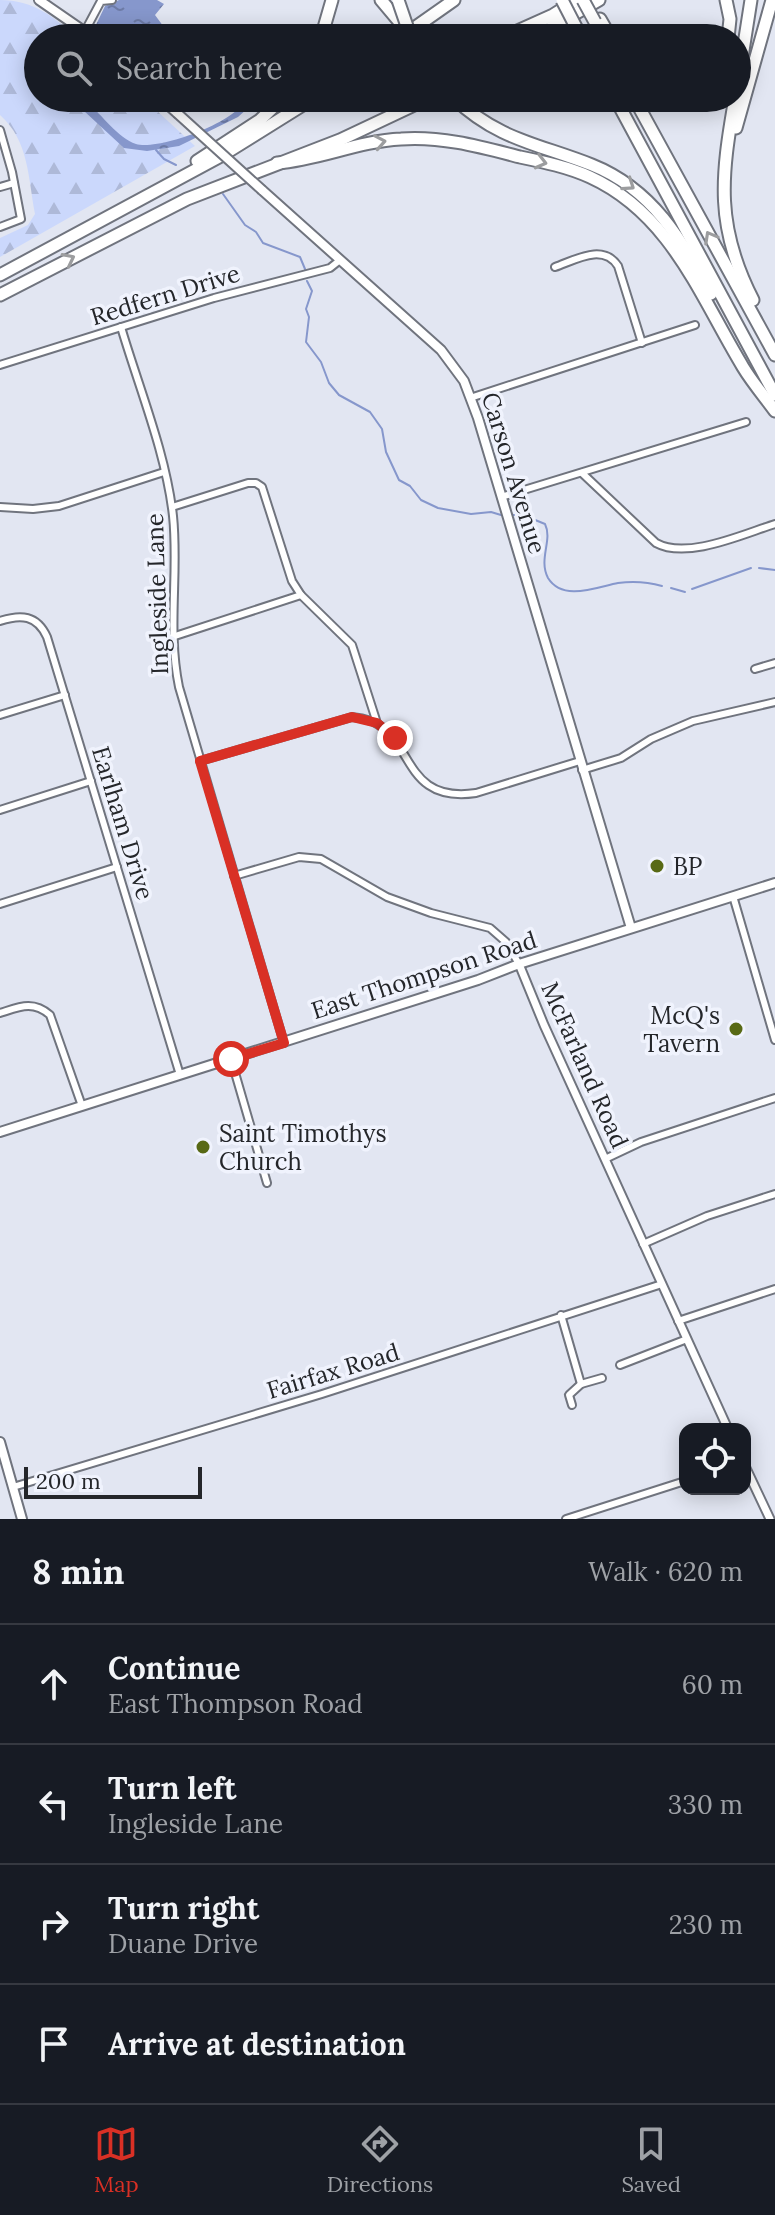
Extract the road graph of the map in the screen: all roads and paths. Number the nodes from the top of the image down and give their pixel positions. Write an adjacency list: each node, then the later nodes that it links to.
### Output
1 (39, 0): 15 (main road)
2 (112, 0): 12 (street)
3 (332, 0): 17 (highway)
4 (381, 0): 18 (highway, bridge)
5 (398, 0): 19 (highway, bridge)
6 (455, 0): 20 (highway)
7 (562, 0): 24 (highway, bridge)
8 (599, 0): 23 (highway)
9 (726, 0): 27 (highway)
10 (751, 0): 28 (highway)
11 (772, 0): 29 (highway)
12 (100, 1): 16 (street)
13 (584, 2): 14 (highway, bridge); 21 (highway); 22 (highway)
14 (597, 20): 25 (highway); 26 (highway)
15 (75, 24)
16 (88, 24)
17 (325, 24)
18 (401, 24)
19 (411, 24)
20 (420, 24)
21 (533, 24)
22 (553, 24)
23 (557, 24)
24 (575, 24)
25 (598, 24)
26 (600, 24)
27 (729, 24)
28 (747, 24)
29 (751, 77)
30 (176, 112): 46 (main road, Carson Avenue, bridge)
31 (267, 112): 44 (highway)
32 (292, 112): 44 (highway)
33 (399, 112): 40 (highway)
34 (473, 112): 56 (highway, one-way to 56)
35 (622, 112): 56 (highway)
36 (642, 112): 54 (highway, one-way to 36)
37 (733, 112): 41 (highway)
38 (741, 112): 41 (highway)
39 (0, 130): 42 (street)
40 (277, 163): 49 (highway, one-way to 40); 56 (highway, one-way to 56)
41 (724, 175): 53 (highway)
42 (14, 183): 43 (street); 45 (street)
43 (0, 187)
44 (141, 197): 48 (highway)
45 (0, 227)
46 (340, 260): 51 (street, Redfern Drive); 57 (main road, Carson Avenue)
47 (555, 267): 52 (street)
48 (0, 275)
49 (0, 295)
50 (695, 325): 52 (street)
51 (121, 327): 55 (street, Redfern Drive); 60 (street, Ingleside Lane)
52 (642, 343): 57 (street)
53 (775, 343)
54 (775, 355)
55 (0, 365)
56 (770, 396): 58 (highway)
57 (470, 398): 62 (main road, Carson Avenue)
58 (775, 411)
59 (746, 422): 61 (street)
60 (164, 472): 63 (street); 64 (street, Ingleside Lane)
61 (582, 473): 62 (street); 65 (street)
62 (501, 497): 76 (main road, Carson Avenue)
63 (0, 507)
64 (172, 507): 66 (street); 68 (street, Ingleside Lane)
65 (775, 524)
66 (301, 595): 68 (street); 74 (street)
67 (0, 621): 71 (street, Earlham Drive)
68 (172, 637): 75 (street, Ingleside Lane)
69 (775, 663): 70 (street)
70 (755, 669)
71 (65, 695): 73 (street); 77 (street, Earlham Drive)
72 (775, 702): 76 (street)
73 (0, 715)
74 (377, 723): 75 (street); 76 (street)
75 (200, 761): 80 (street, Ingleside Lane)
76 (581, 766): 84 (main road, Carson Avenue)
77 (91, 781): 78 (street); 79 (street, Earlham Drive)
78 (0, 810)
79 (117, 867): 83 (street); 90 (street, Earlham Drive)
80 (234, 876): 85 (street, McFarland Road); 88 (street, Ingleside Lane)
81 (775, 883): 82 (main road)
82 (733, 896): 84 (main road, East Thompson Road); 87 (street)
83 (0, 904)
84 (631, 928): 85 (main road, East Thompson Road)
85 (519, 964): 88 (main road, East Thompson Road); 94 (street, McFarland Road)
86 (0, 1013): 92 (street)
87 (775, 1040)
88 (284, 1043): 89 (main road, East Thompson Road)
89 (231, 1059): 90 (main road, East Thompson Road); 95 (street)
90 (180, 1075): 92 (main road, East Thompson Road)
91 (775, 1098): 94 (street)
92 (82, 1106): 93 (main road, East Thompson Road)
93 (0, 1132)
94 (605, 1159): 97 (street, McFarland Road)
95 (267, 1183)
96 (775, 1194): 97 (street)
97 (643, 1244): 98 (street, McFarland Road)
98 (662, 1284): 100 (street, Fairfax Road); 101 (street, McFarland Road)
99 (775, 1289): 101 (street)
100 (561, 1315): 105 (street); 111 (street, Fairfax Road)
101 (678, 1321): 102 (street, McFarland Road)
102 (687, 1339): 103 (street); 107 (street, McFarland Road)
103 (620, 1365)
104 (602, 1378): 105 (street)
105 (581, 1384): 106 (street)
106 (572, 1405)
107 (725, 1423)
108 (1, 1448): 111 (main road)
109 (751, 1479): 114 (street)
110 (679, 1483): 113 (street)
111 (13, 1487): 112 (main road)
112 (22, 1519)
113 (566, 1519)
114 (770, 1519)

